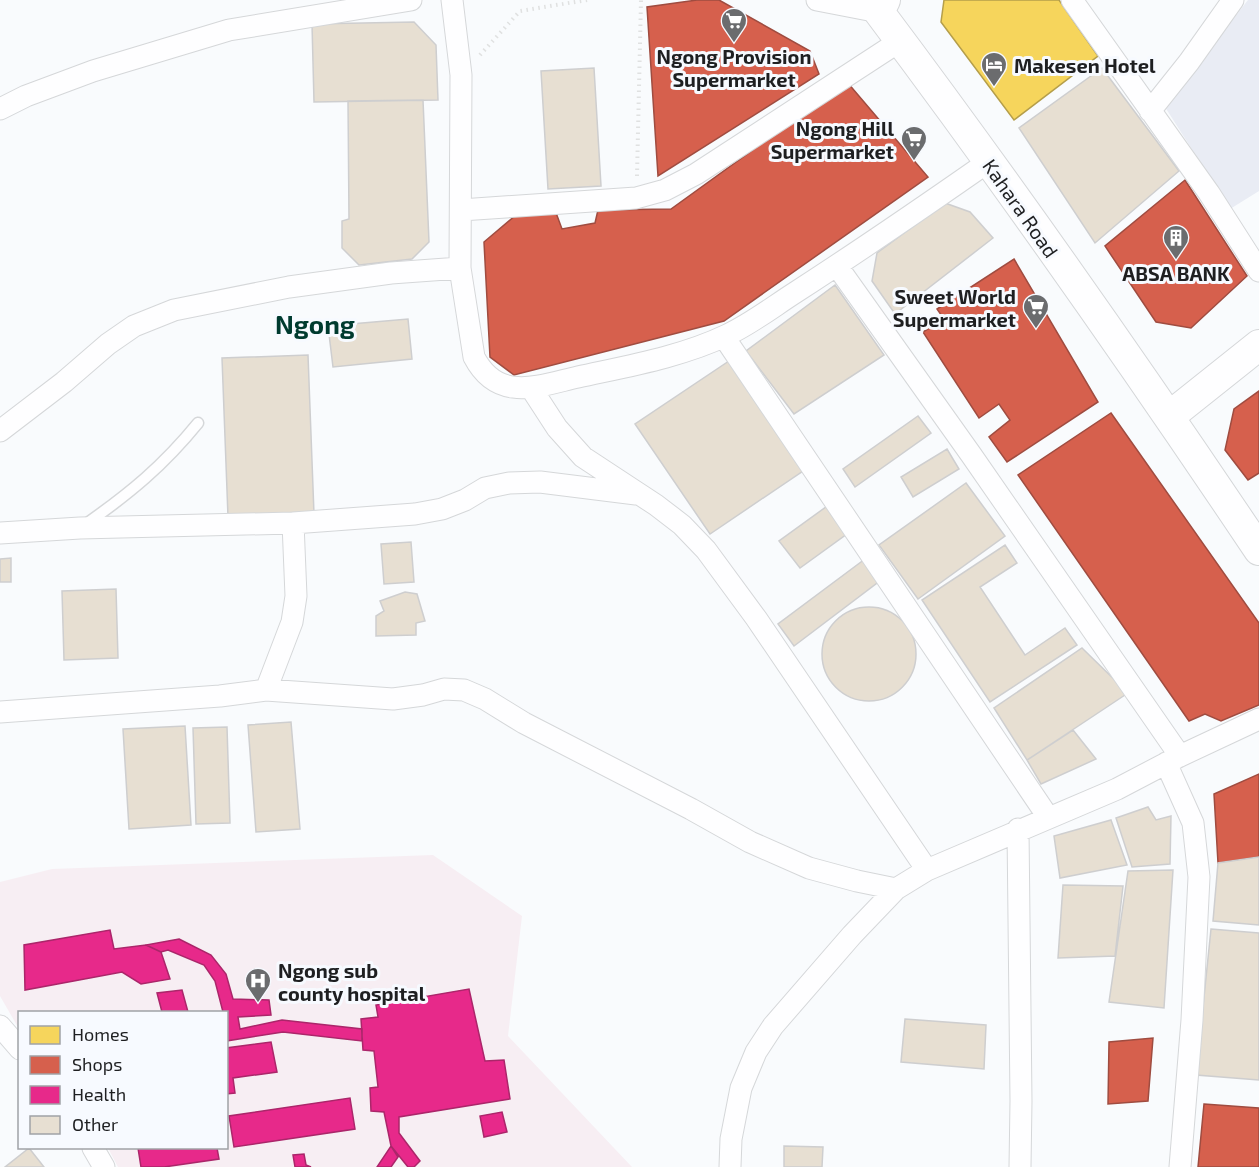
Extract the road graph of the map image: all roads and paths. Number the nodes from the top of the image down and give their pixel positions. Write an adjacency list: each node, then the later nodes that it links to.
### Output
1 (452, 0): 11 (street)
2 (587, 0): 11 (path)
3 (641, 0): 15 (path)
4 (817, 0): 8 (street)
5 (1072, 0): 13 (street)
6 (1233, 0): 13 (street)
7 (401, 1): 12 (street)
8 (838, 2): 9 (street)
9 (882, 6): 10 (street, Kahara Road)
10 (900, 41): 14 (street, Kahara Road); 15 (street)
11 (461, 75): 16 (street)
12 (0, 109)
13 (1150, 111): 19 (street)
14 (988, 162): 17 (street); 23 (street, Kahara Road)
15 (636, 198): 16 (street)
16 (461, 210): 18 (street)
17 (837, 266): 20 (street); 34 (street)
18 (460, 268): 22 (street); 25 (street)
19 (1259, 271)
20 (724, 337): 22 (street); 35 (street)
21 (1259, 345): 23 (street)
22 (531, 388): 26 (street)
23 (1170, 416): 30 (street, Kahara Road)
24 (198, 423): 28 (lane)
25 (0, 431)
26 (639, 494): 27 (street); 37 (street)
27 (293, 523): 28 (street); 31 (street)
28 (80, 528): 29 (street)
29 (0, 533)
30 (1259, 550)
31 (266, 690): 32 (street); 38 (street)
32 (0, 712)
33 (1259, 719): 34 (street)
34 (1173, 759): 35 (street); 45 (street)
35 (1048, 817): 36 (street)
36 (1018, 829): 37 (street); 44 (street)
37 (927, 870): 38 (street)
38 (896, 889): 43 (street)
39 (1, 1028): 40 (street)
40 (18, 1047)
41 (94, 1149): 42 (street)
42 (104, 1167)
43 (730, 1167)
44 (1020, 1167)
45 (1180, 1167)

